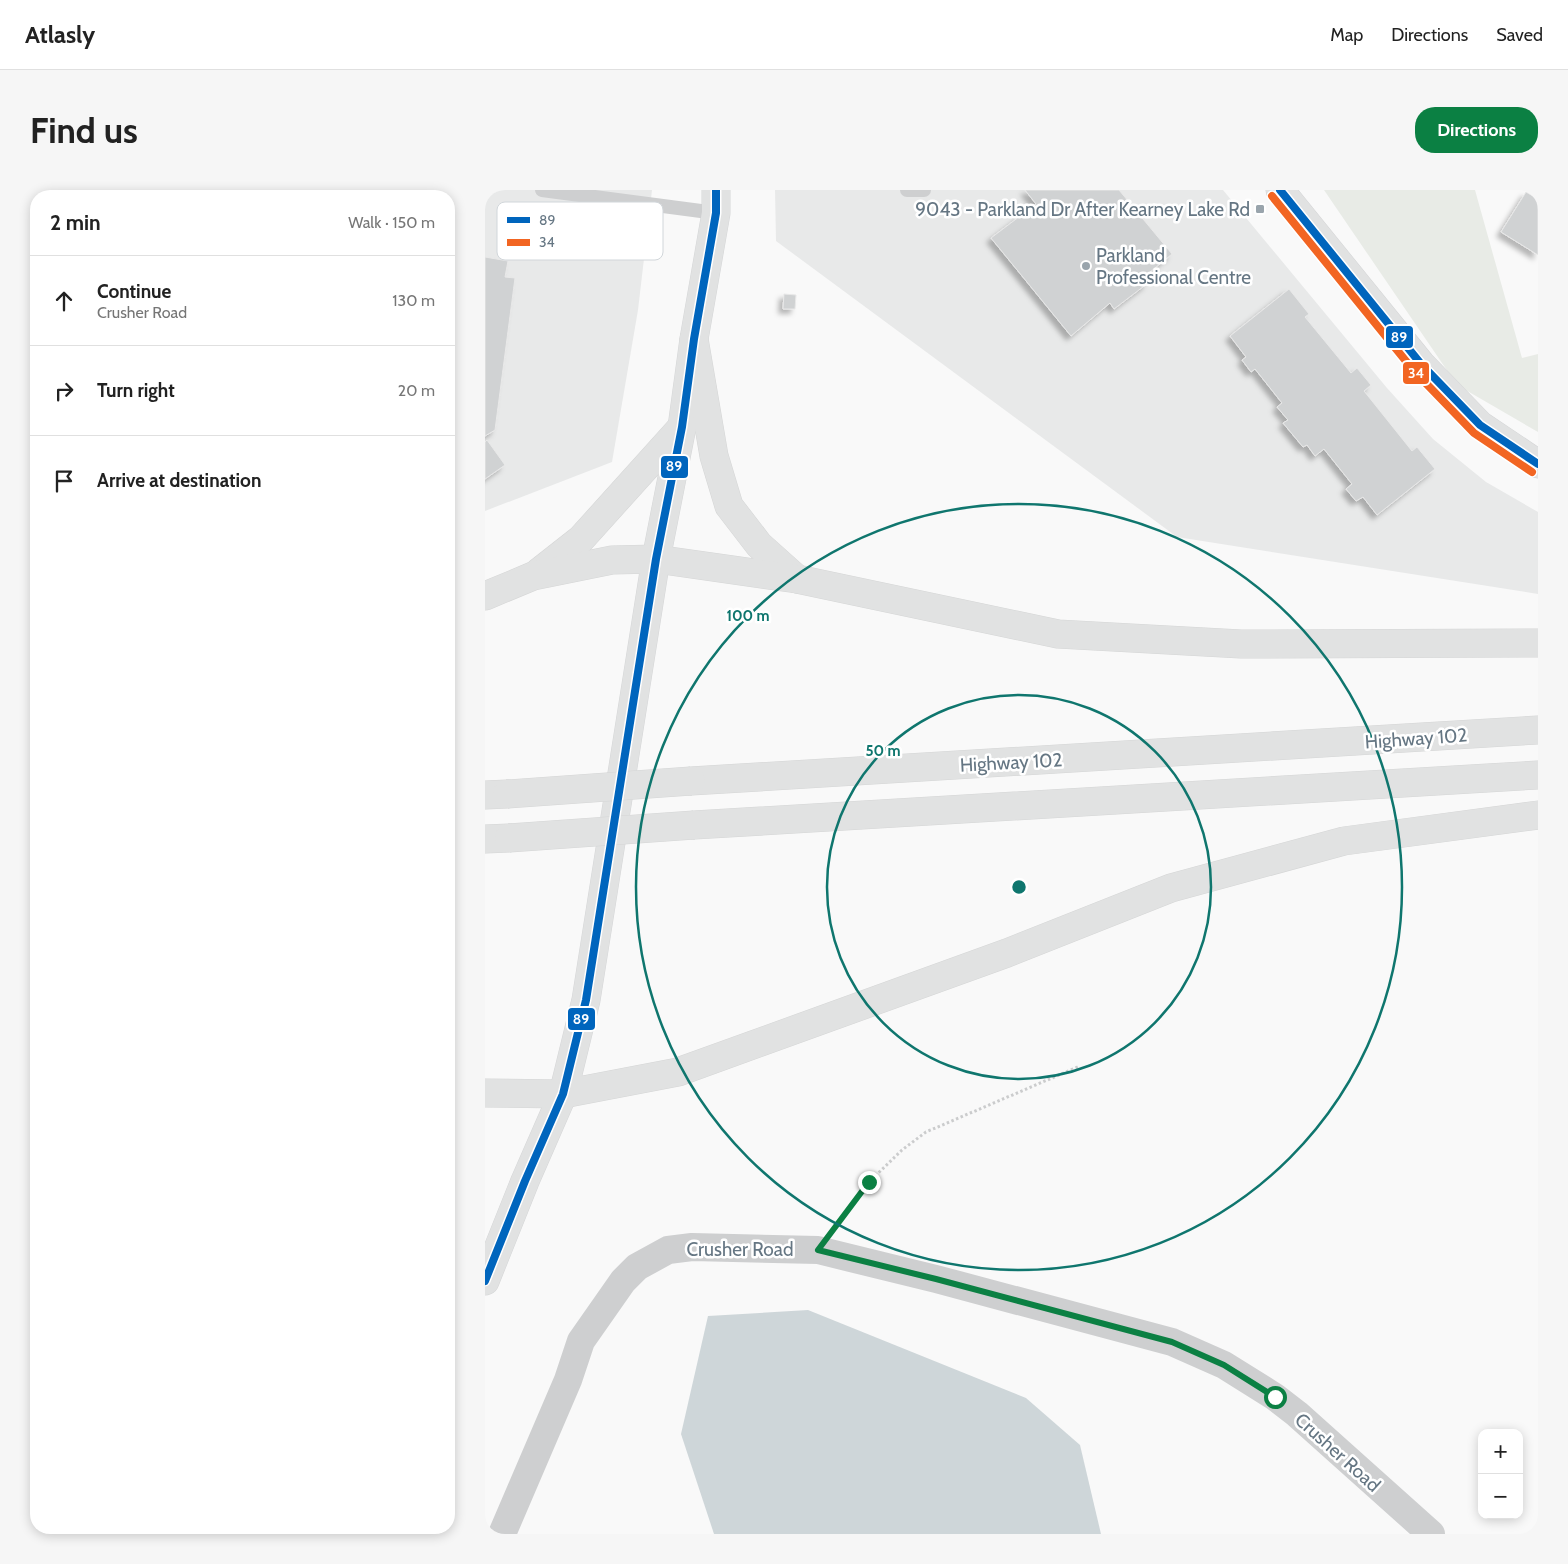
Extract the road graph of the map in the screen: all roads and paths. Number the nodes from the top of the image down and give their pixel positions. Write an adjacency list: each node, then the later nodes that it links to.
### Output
1 (542, 190): 5 (lane)
2 (907, 190): 3 (lane)
3 (924, 190)
4 (1280, 190): 8 (main road)
5 (716, 202): 6 (main road)
6 (694, 339): 7 (main road); 11 (main road)
7 (682, 427): 9 (main road); 10 (main road)
8 (1538, 464)
9 (656, 559): 10 (main road); 11 (main road); 21 (main road)
10 (533, 576): 12 (main road)
11 (797, 579): 13 (main road)
12 (485, 596)
13 (1538, 643)
14 (1538, 730): 16 (main road, Highway 102, bridge)
15 (1538, 775): 18 (main road, bridge)
16 (496, 794)
17 (1538, 815): 21 (main road)
18 (497, 838)
19 (1079, 1066): 22 (path)
20 (485, 1093): 21 (main road)
21 (563, 1094): 23 (main road)
22 (818, 1250): 24 (street, Crusher Road); 25 (street, Crusher Road)
23 (485, 1281)
24 (502, 1534)
25 (1431, 1534)

